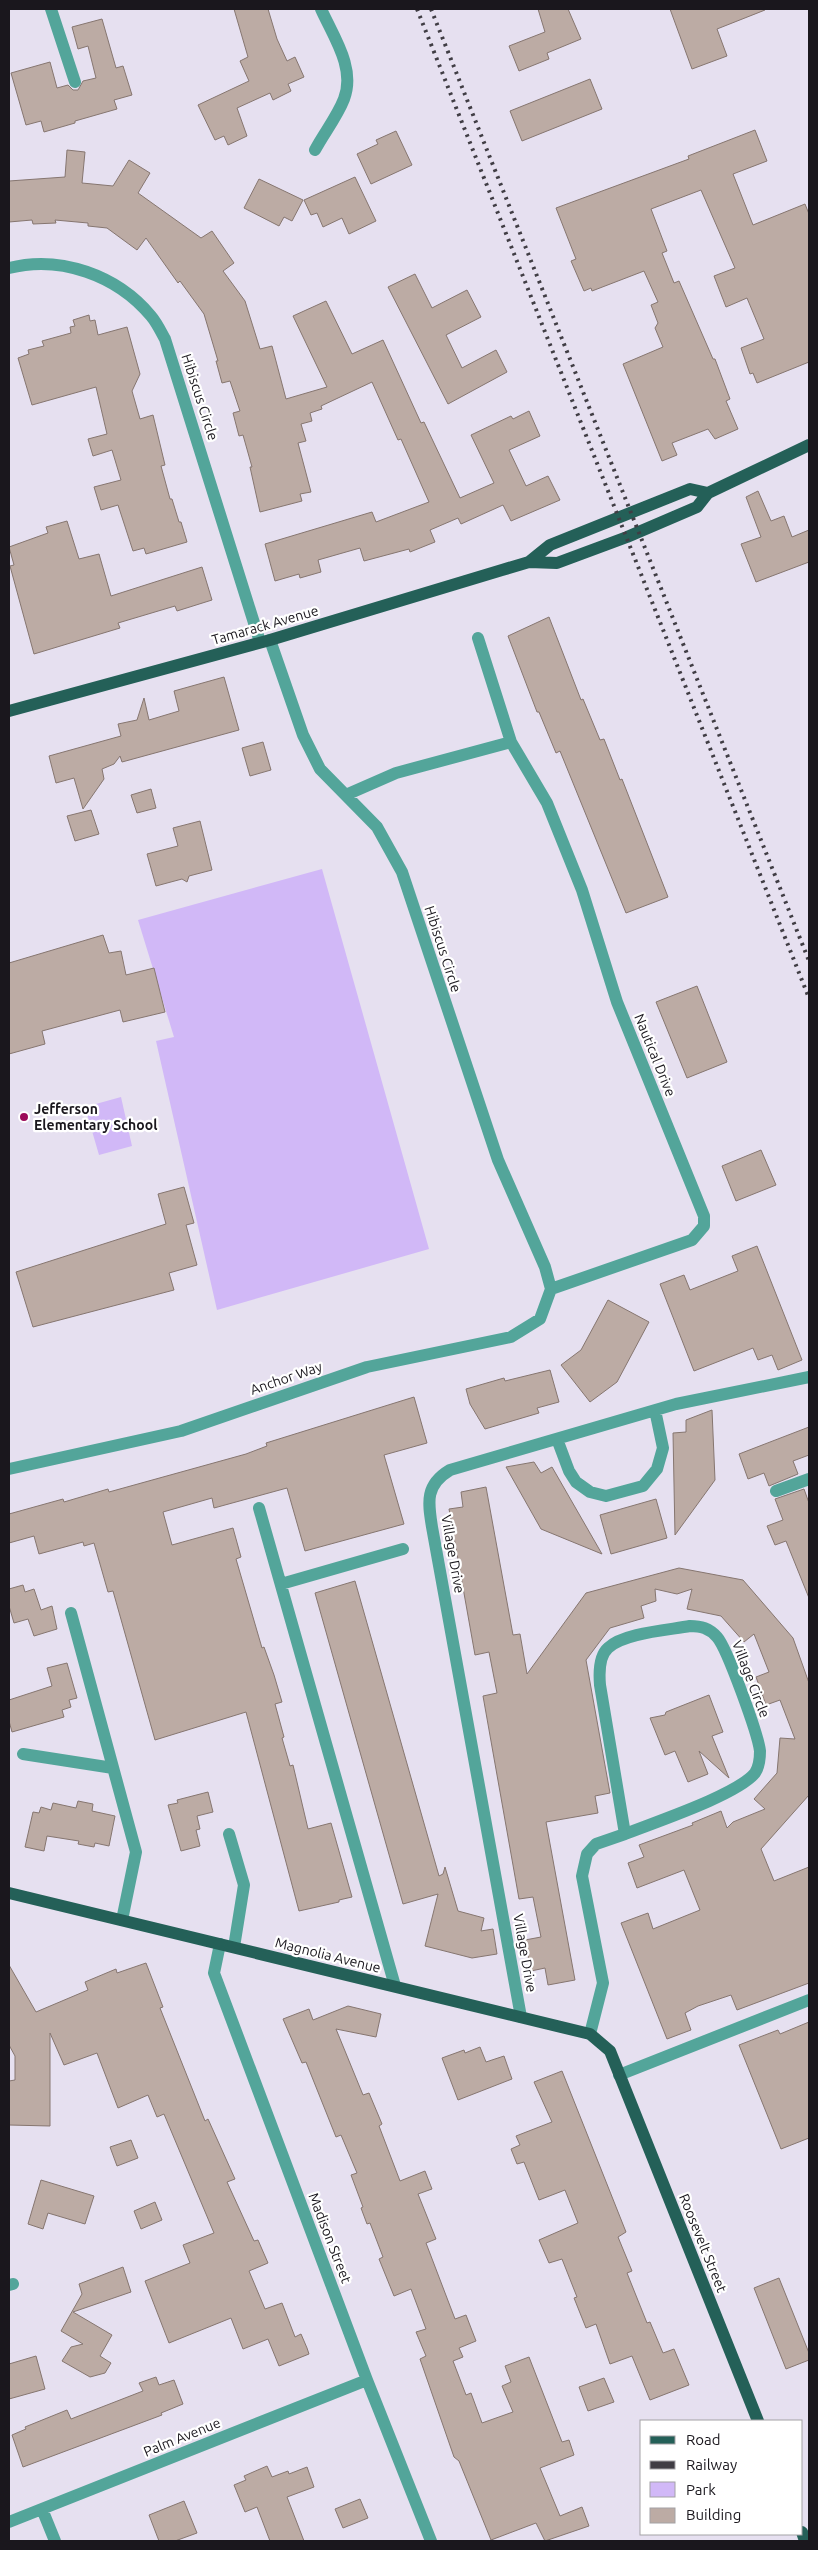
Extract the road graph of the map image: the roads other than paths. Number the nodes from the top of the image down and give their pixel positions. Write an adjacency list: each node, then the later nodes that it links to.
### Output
1 (51, 9): 3 (street)
2 (321, 9): 4 (street)
3 (74, 82)
4 (315, 150)
5 (9, 268): 10 (street, Hibiscus Circle)
6 (809, 445): 7 (main road, Tamarack Avenue)
7 (708, 493): 8 (main road, Tamarack Avenue); 8 (main road, Tamarack Avenue)
8 (528, 562): 10 (main road, Tamarack Avenue)
9 (478, 638): 12 (street, Nautical Drive)
10 (265, 641): 11 (main road, Tamarack Avenue); 13 (street, Hibiscus Circle)
11 (9, 711)
12 (511, 742): 13 (street); 14 (street, Nautical Drive)
13 (348, 794): 14 (street, Hibiscus Circle)
14 (551, 1289): 18 (street, Anchor Way)
15 (809, 1377): 16 (street, Village Drive)
16 (655, 1410): 17 (street, Village Drive); 17 (street)
17 (558, 1439): 35 (street, Village Drive)
18 (9, 1469)
19 (809, 1479): 20 (street)
20 (776, 1491)
21 (259, 1508): 23 (street)
22 (403, 1549): 23 (street)
23 (281, 1584): 33 (street)
24 (71, 1613): 26 (street)
25 (23, 1754): 26 (street)
26 (113, 1768): 30 (street)
27 (229, 1834): 32 (street)
28 (625, 1834): 28 (street, Village Circle); 36 (street, Village Circle)
29 (9, 1894): 30 (main road, Magnolia Avenue)
30 (122, 1920): 31 (main road, Magnolia Avenue)
31 (220, 1944): 32 (main road, Magnolia Avenue); 38 (street, Madison Street)
32 (234, 1947): 33 (main road, Magnolia Avenue)
33 (395, 1986): 35 (main road, Magnolia Avenue)
34 (809, 2000): 37 (street)
35 (521, 2017): 36 (main road, Magnolia Avenue)
36 (590, 2034): 37 (main road, Magnolia Avenue)
37 (620, 2075): 39 (main road, Roosevelt Street)
38 (367, 2380): 40 (street, Palm Avenue); 43 (street, Madison Street)
39 (758, 2420)
40 (42, 2510): 41 (street, Palm Avenue); 42 (street)
41 (9, 2522)
42 (55, 2541)
43 (431, 2541)

